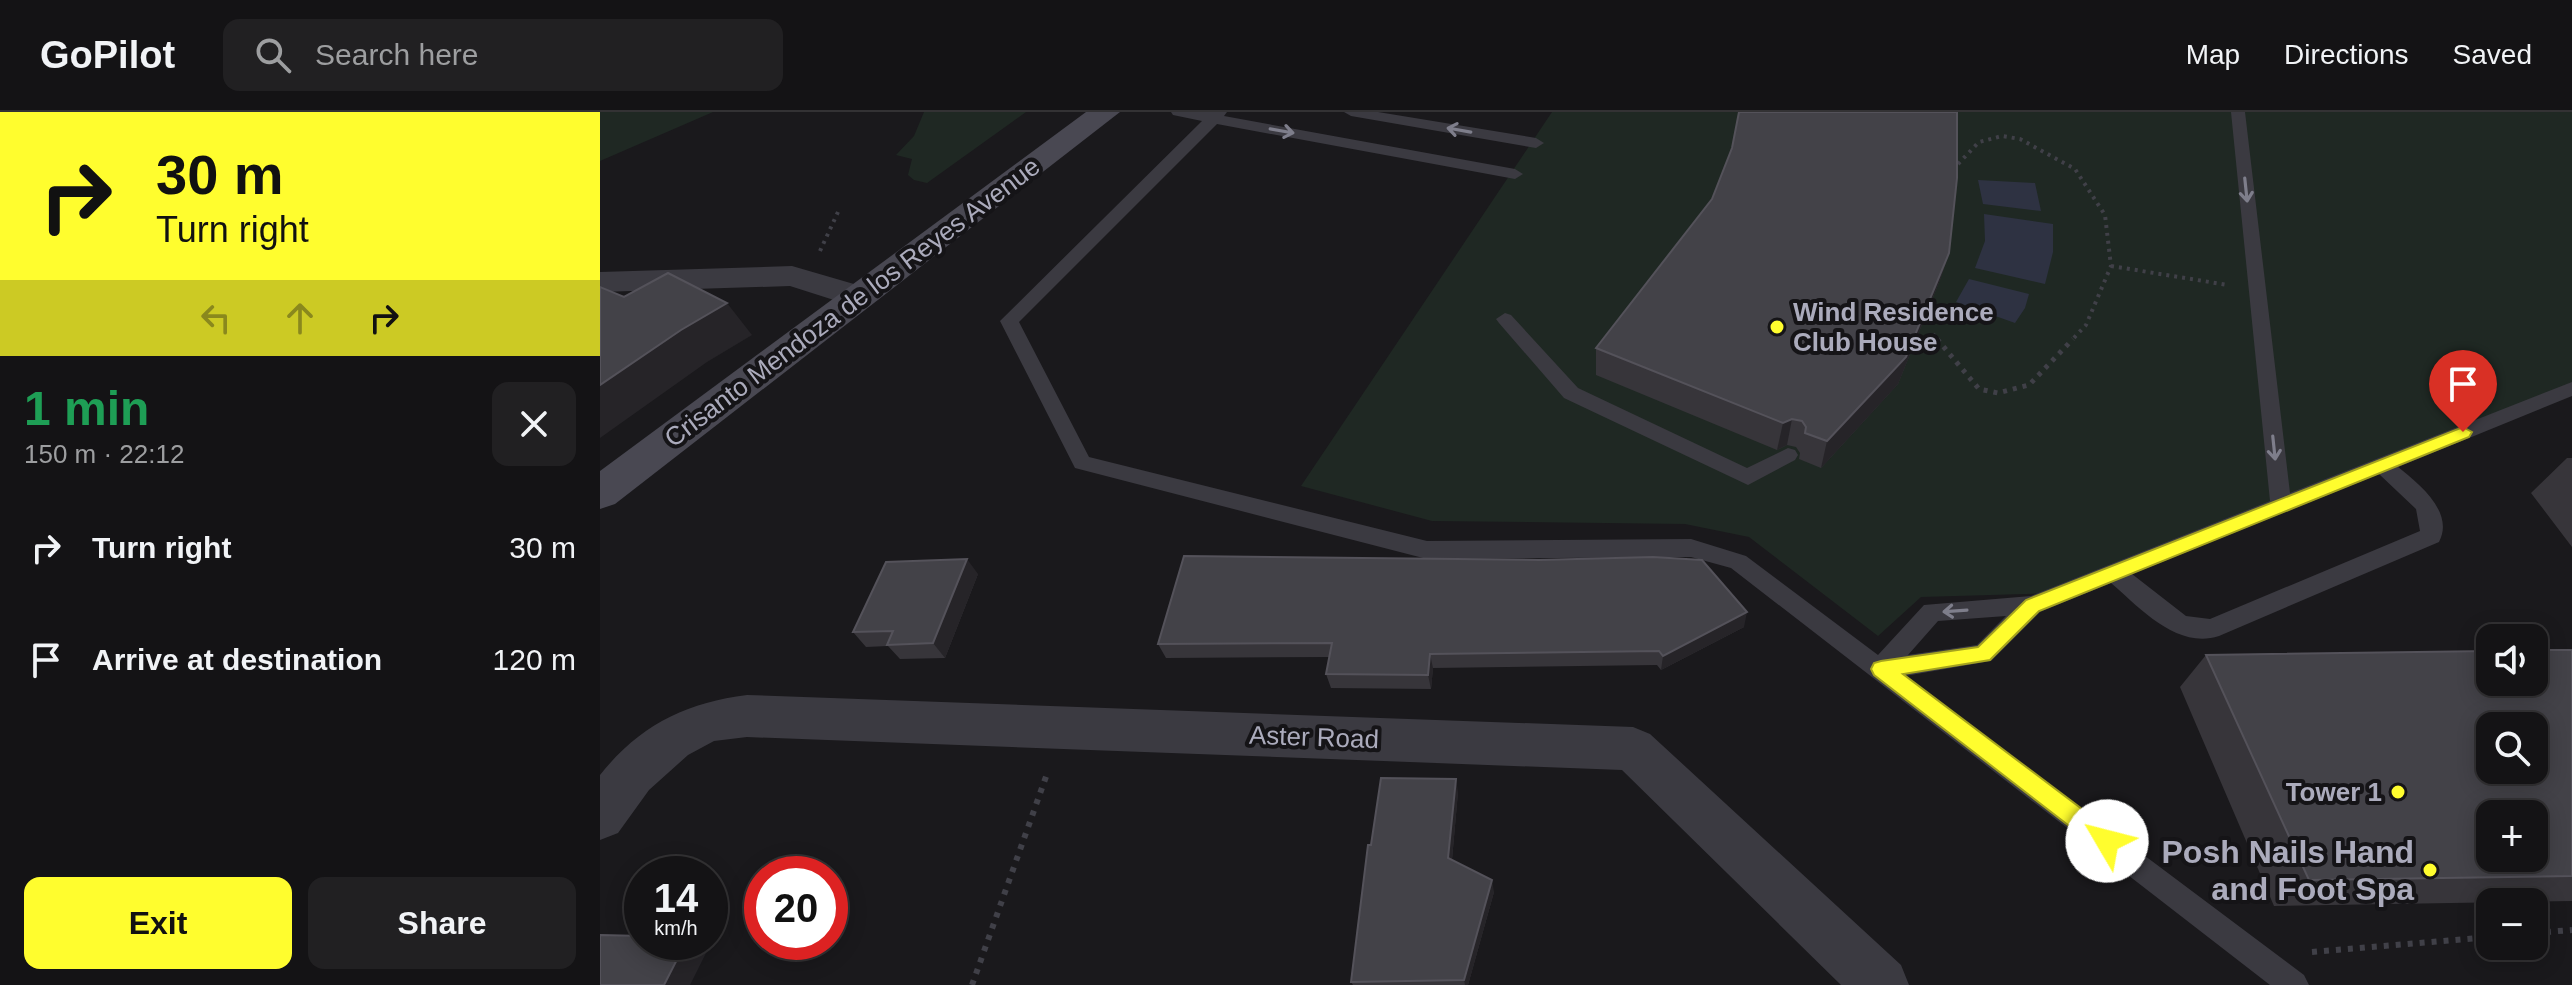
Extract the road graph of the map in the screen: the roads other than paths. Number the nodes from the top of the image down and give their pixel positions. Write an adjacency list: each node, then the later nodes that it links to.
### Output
1 (1105, 112): 9 (main road, Crisanto Mendoza de los Reyes Avenue)
2 (1178, 112): 5 (lane)
3 (1351, 112): 6 (lane, one-way to 3)
4 (2238, 112): 15 (lane, one-way to 15)
5 (1217, 115): 7 (lane, one-way to 7); 18 (lane)
6 (1536, 143)
7 (1515, 174)
8 (600, 282): 9 (street)
9 (859, 297): 14 (main road, Crisanto Mendoza de los Reyes Avenue)
10 (1505, 319): 12 (lane)
11 (2572, 389): 13 (lane)
12 (1788, 455)
13 (2382, 465): 15 (lane); 16 (lane)
14 (600, 493)
15 (2281, 505): 16 (lane)
16 (2114, 572): 17 (lane)
17 (2032, 605): 18 (lane); 18 (lane, one-way to 18)
18 (1881, 669): 21 (lane)
19 (600, 816): 20 (street, Aster Road)
20 (1881, 985)
21 (2294, 985)

